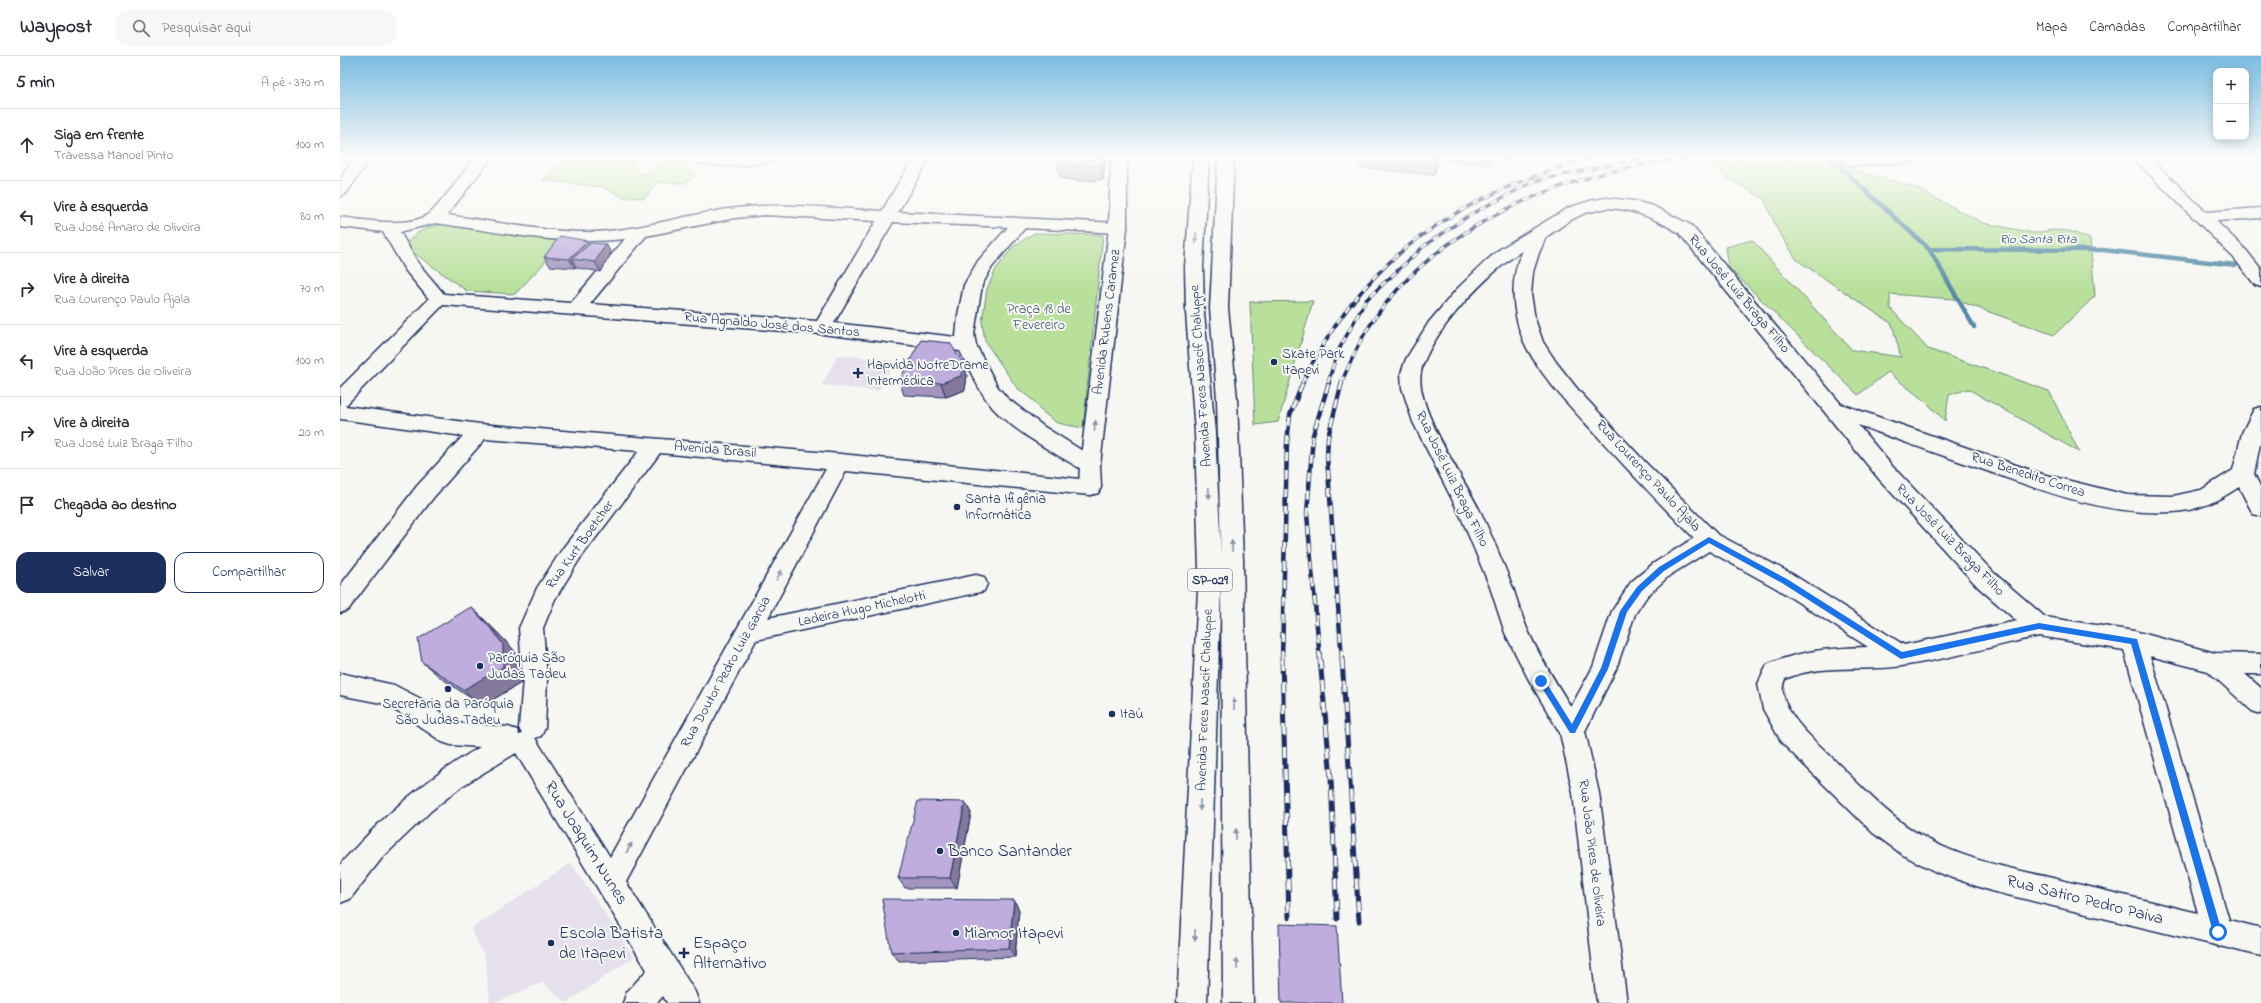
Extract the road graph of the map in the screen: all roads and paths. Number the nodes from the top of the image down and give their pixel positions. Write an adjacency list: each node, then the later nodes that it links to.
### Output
1 (449, 201): 10 (main road)
2 (898, 201): 8 (main road)
3 (1118, 201): 14 (main road, Avenida Rubens Caramez)
4 (1198, 201): 54 (main road, Avenida Feres Nascif Chaluppe / SP-029, one-way to 54)
5 (1224, 201): 55 (main road, Avenida Feres Nascif Chaluppe / SP-029, one-way to 5)
6 (2186, 201): 9 (main road)
7 (2261, 213): 9 (main road)
8 (889, 217): 12 (main road); 15 (main road); 20 (main road)
9 (2202, 217): 17 (main road)
10 (435, 218): 13 (main road); 15 (main road)
11 (340, 222): 13 (main road)
12 (1020, 224): 14 (main road); 21 (main road)
13 (390, 228): 18 (main road)
14 (1118, 228): 29 (main road, Avenida Rubens Caramez, one-way to 14)
15 (640, 232): 19 (main road)
16 (1539, 234): 23 (main road, Rua José Luiz Braga Filho); 33 (main road, Rua Lourenço Paulo Ajala); 44 (main road, Rua José Luiz Braga Filho)
17 (2260, 278)
18 (439, 299): 19 (main road, Rua Agnaldo José dos Santos); 22 (main road)
19 (576, 309): 20 (main road, Rua Agnaldo José dos Santos)
20 (822, 328): 21 (main road, Rua Agnaldo José dos Santos)
21 (967, 344): 29 (main road)
22 (340, 400)
23 (1836, 410): 30 (main road, Rua Benedito Correa); 36 (main road, Rua José Luiz Braga Filho)
24 (340, 412): 26 (main road, Avenida Brasil)
25 (2261, 414): 30 (main road)
26 (480, 431): 27 (main road, Avenida Brasil); 35 (main road)
27 (655, 445): 28 (main road, Avenida Brasil); 45 (main road, Rua Kurt Boetcher)
28 (840, 462): 31 (main road, Avenida Brasil); 37 (main road, Rua Doutor Pedro Luiz Garcia, one-way to 28)
29 (1090, 465): 31 (main road, Avenida Rubens Caramez)
30 (2243, 474): 32 (main road)
31 (1090, 487)
32 (2261, 508)
33 (1709, 540): 39 (main road, Rua Lourenço Paulo Ajala); 44 (main road)
34 (976, 584): 37 (main road, Ladeira Hugo Michelotti)
35 (340, 603)
36 (2039, 626): 38 (main road); 39 (main road, Rua Satiro Pedro Paiva)
37 (748, 632): 47 (main road, Rua Doutor Pedro Luiz Garcia, one-way to 37)
38 (2134, 641): 40 (main road); 49 (main road)
39 (1901, 656): 49 (main road, Rua Satiro Pedro Paiva)
40 (2215, 663): 41 (main road); 43 (main road)
41 (2261, 664)
42 (340, 684): 45 (main road)
43 (2261, 703)
44 (1572, 730): 56 (main road, Rua João Pires de Oliveira)
45 (518, 739): 46 (main road); 47 (main road, Rua Joaquim Nunes)
46 (350, 862): 48 (main road)
47 (610, 883): 51 (main road, Rua Joaquim Nunes)
48 (340, 889)
49 (2218, 932): 50 (main road, Rua Satiro Pedro Paiva)
50 (2261, 942)
51 (664, 972): 52 (main road); 53 (main road, Rua Joaquim Nunes)
52 (638, 1003)
53 (684, 1003)
54 (1192, 1003)
55 (1238, 1003)
56 (1612, 1003)

